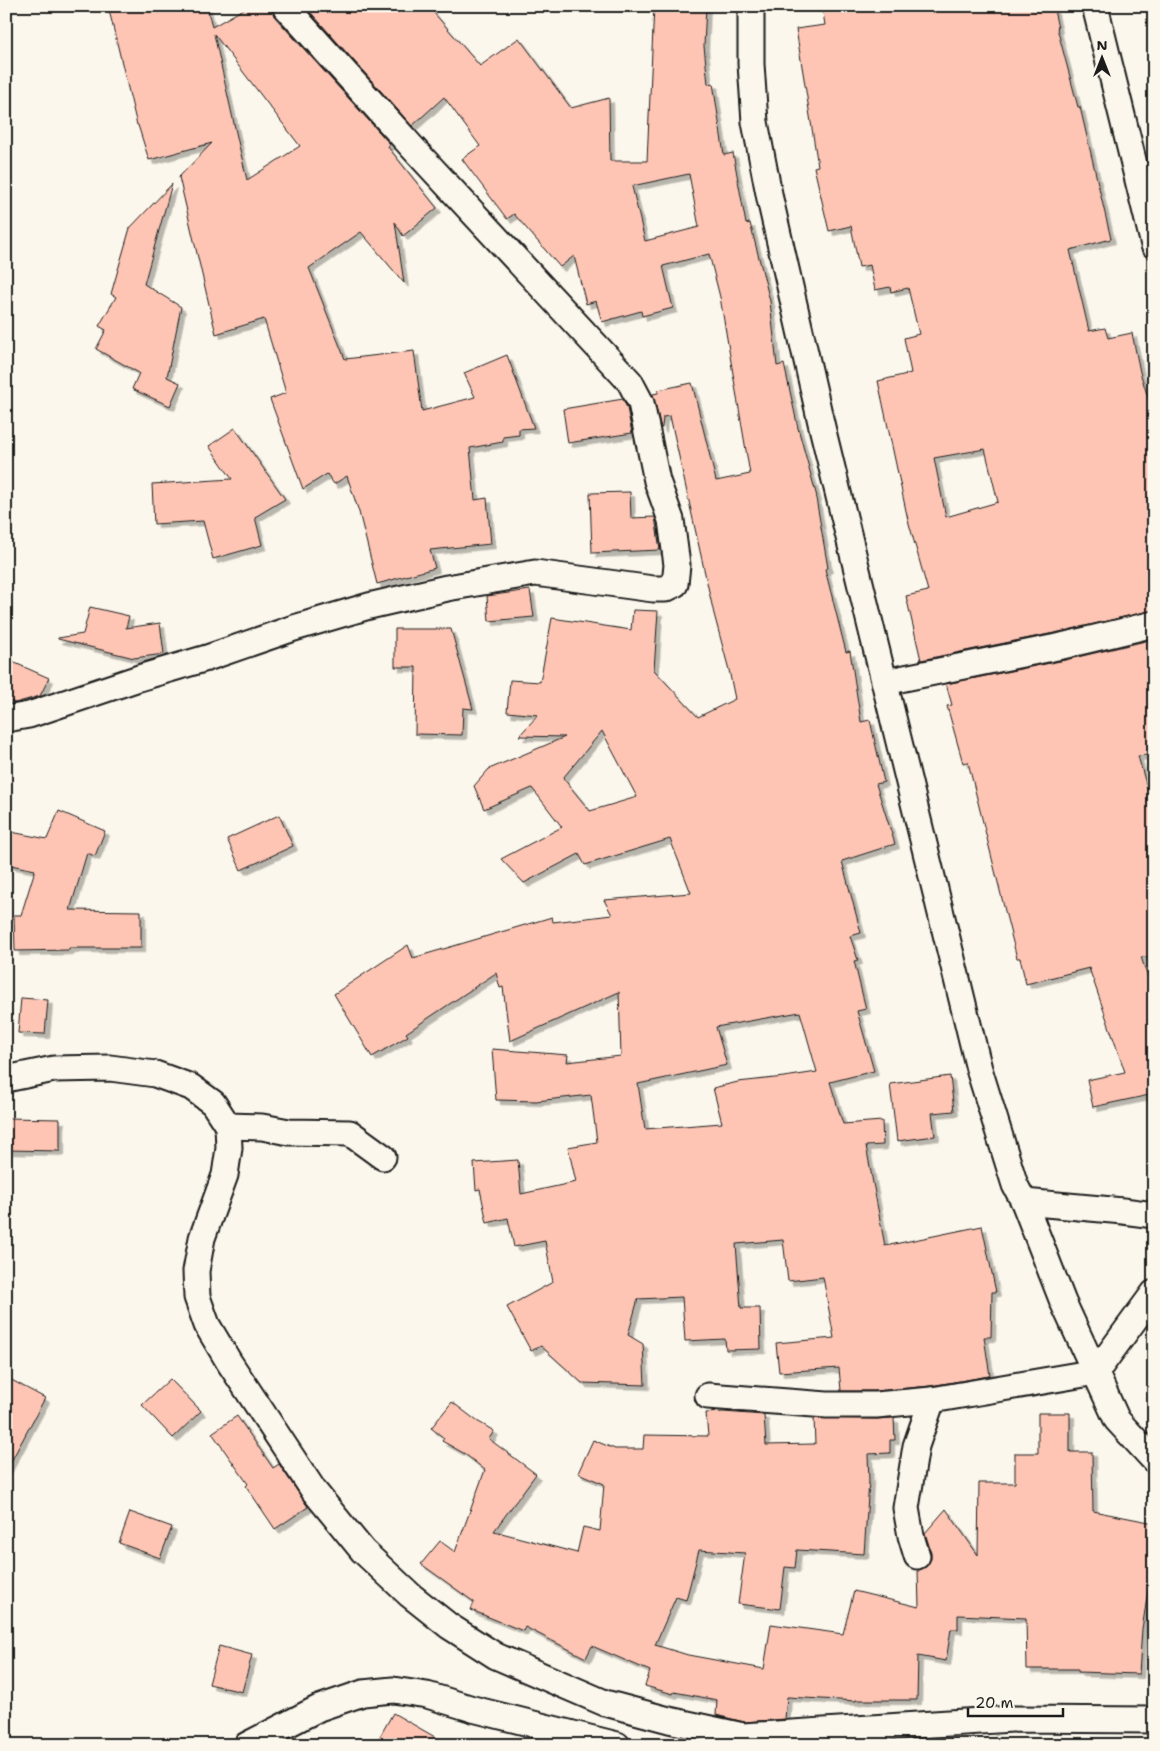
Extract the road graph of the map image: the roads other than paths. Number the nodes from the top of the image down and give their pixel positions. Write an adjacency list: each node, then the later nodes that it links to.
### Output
1 (285, 6): 7 (street)
2 (751, 6): 6 (street)
3 (1096, 6): 4 (street)
4 (1154, 245)
5 (1154, 624): 6 (street)
6 (885, 682): 11 (street)
7 (6, 716)
8 (6, 1079): 9 (street)
9 (228, 1126): 10 (street); 20 (street)
10 (383, 1157)
11 (1024, 1202): 12 (street); 14 (street)
12 (1154, 1215)
13 (1154, 1293): 14 (street)
14 (1096, 1372): 16 (street); 17 (street)
15 (708, 1396): 16 (street)
16 (932, 1400): 18 (street)
17 (1154, 1460)
18 (917, 1556)
19 (1154, 1720): 20 (street)
20 (735, 1741)
21 (247, 1745): 22 (street)
22 (617, 1745)

